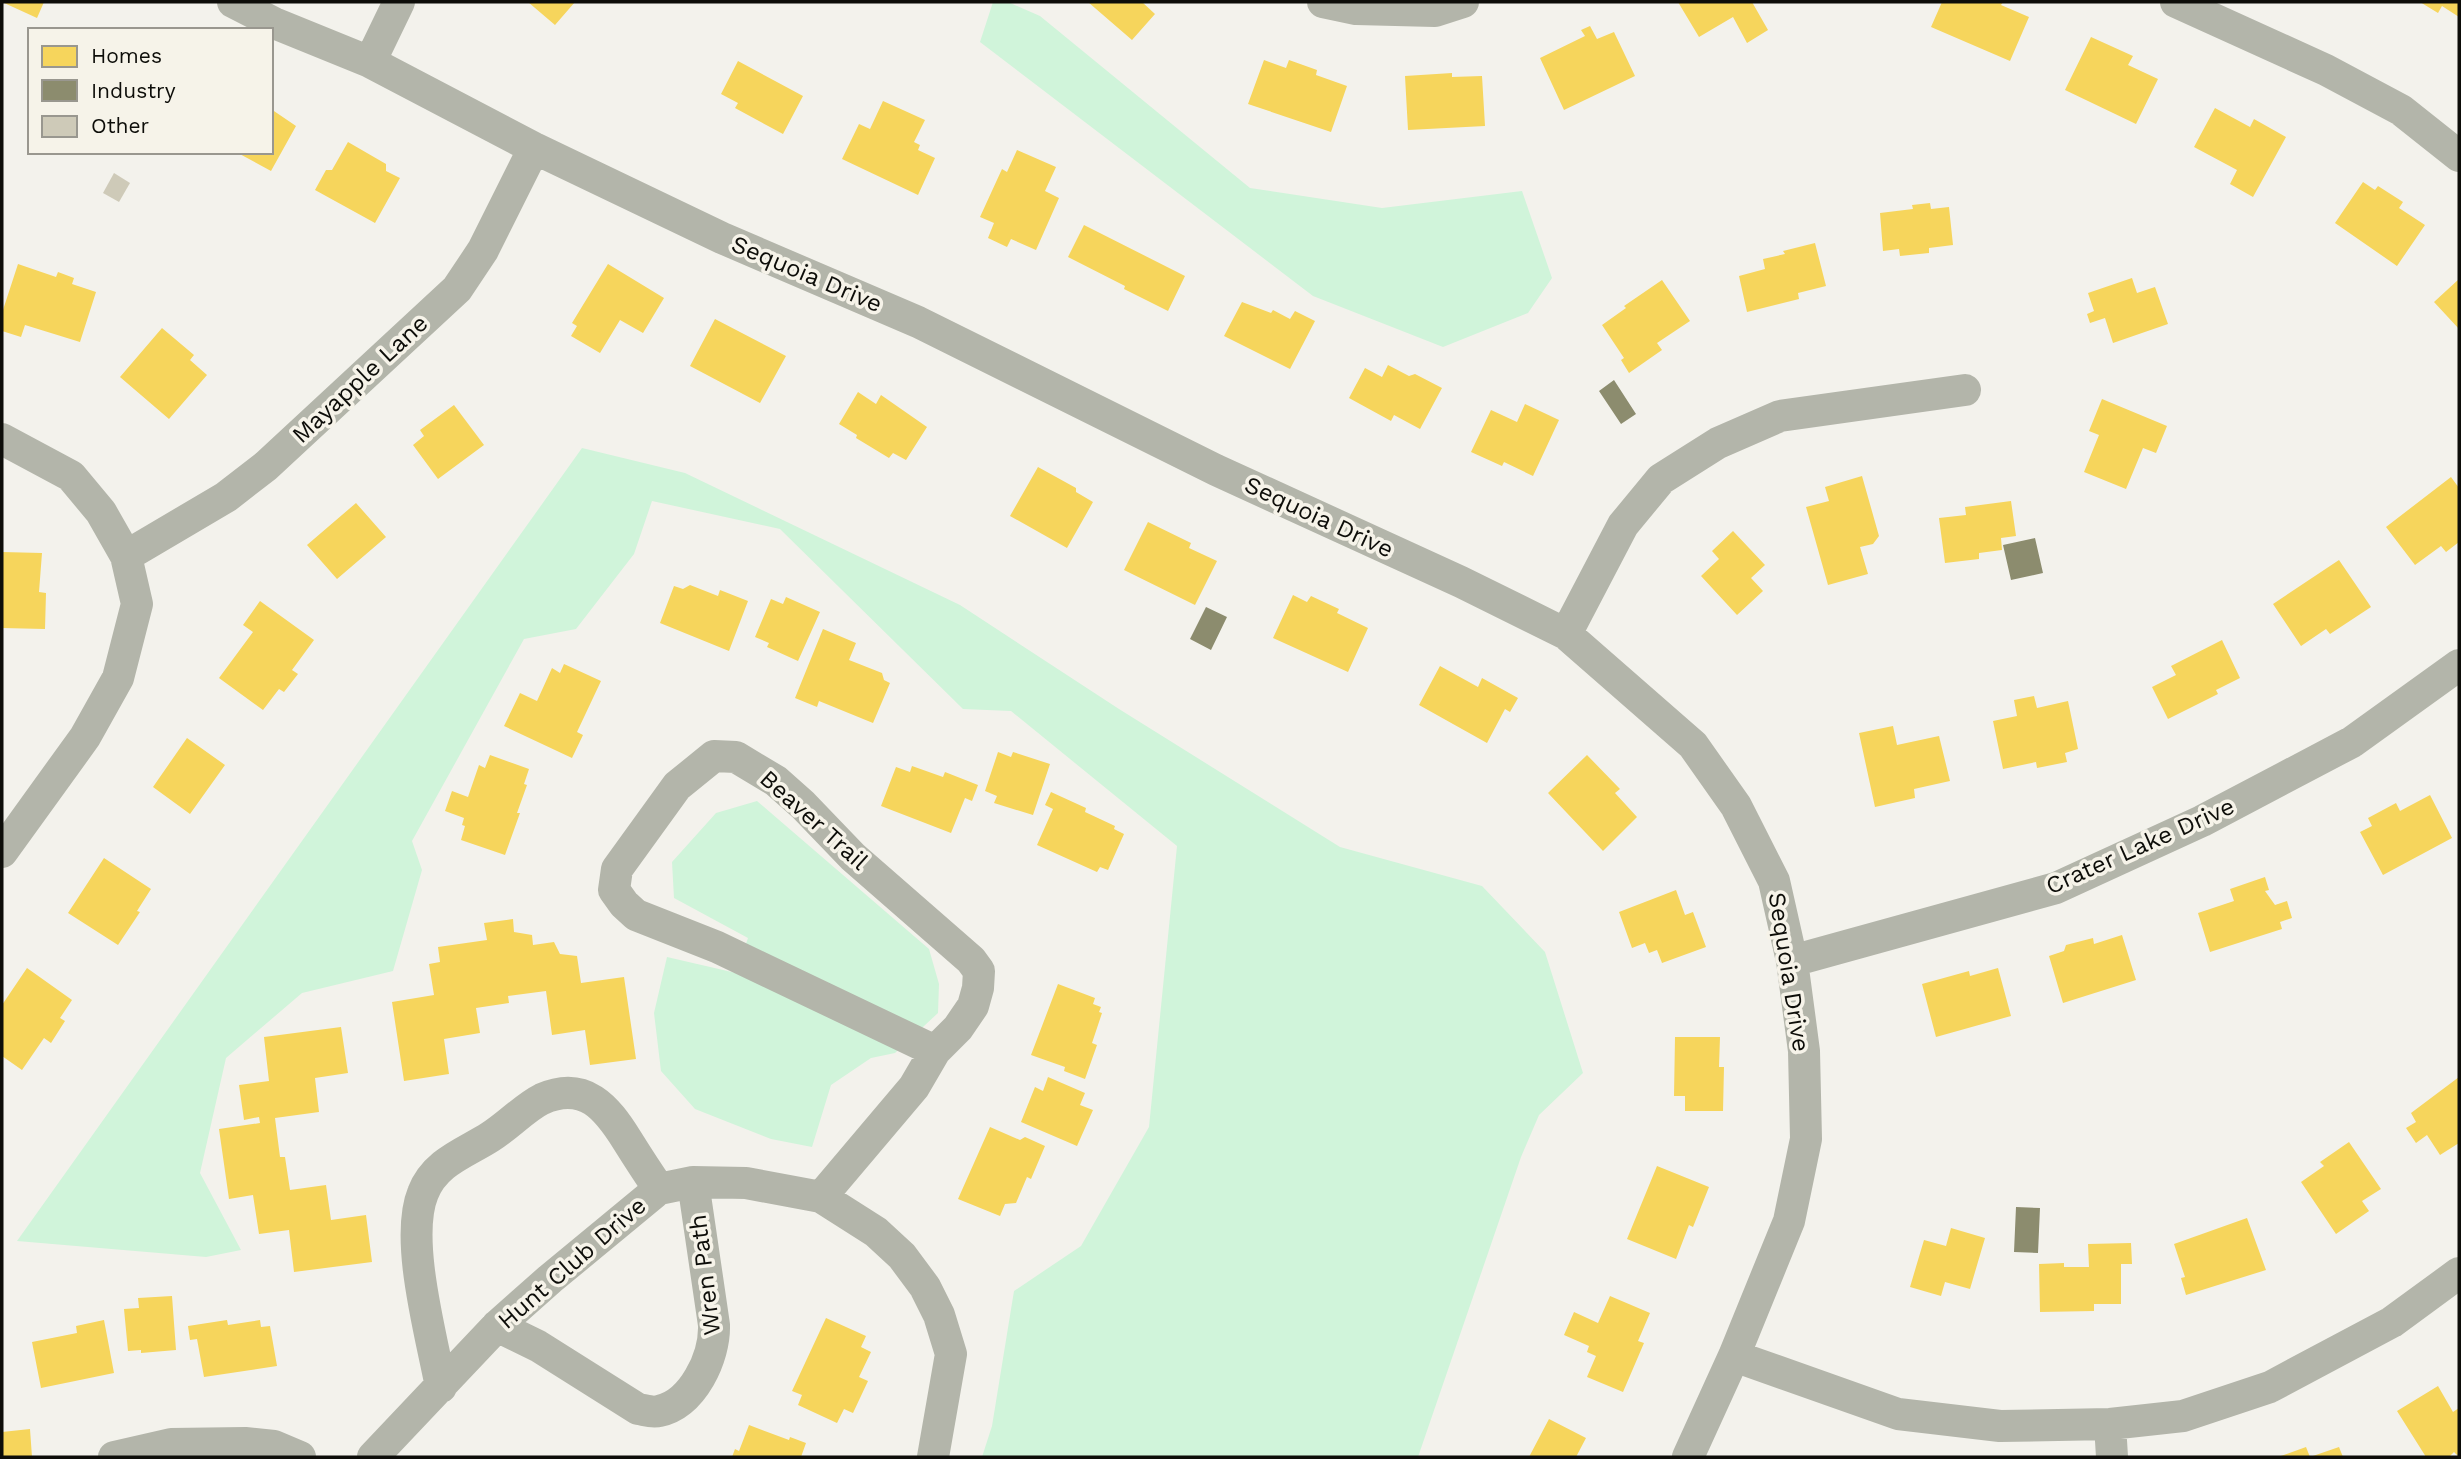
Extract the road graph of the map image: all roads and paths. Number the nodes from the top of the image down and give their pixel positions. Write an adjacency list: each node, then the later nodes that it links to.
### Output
1 (233, 2): 6 (street, Sequoia Drive)
2 (399, 2): 6 (street)
3 (1324, 2): 4 (street)
4 (1463, 2)
5 (2176, 2): 8 (street)
6 (370, 62): 7 (street, Sequoia Drive)
7 (534, 148): 11 (street, Mayapple Lane); 12 (street, Sequoia Drive)
8 (2459, 156)
9 (1965, 390): 12 (street)
10 (2, 439): 11 (street)
11 (126, 556): 14 (street)
12 (1566, 634): 15 (street, Sequoia Drive)
13 (2459, 665): 15 (street, Crater Lake Drive)
14 (2, 852)
15 (1792, 961): 22 (street, Sequoia Drive)
16 (935, 1051): 16 (street, Beaver Trail); 19 (street)
17 (693, 1182): 18 (street, Hunt Club Drive); 19 (street, Hunt Club Drive); 21 (street, Wren Path)
18 (659, 1189): 21 (street, Hunt Club Drive); 23 (street)
19 (821, 1197): 28 (street, Hunt Club Drive)
20 (2459, 1273): 24 (street)
21 (498, 1326): 23 (street, Hunt Club Drive)
22 (1734, 1356): 24 (street); 29 (street, Sequoia Drive)
23 (441, 1387): 27 (street, Hunt Club Drive)
24 (2110, 1424): 30 (street)
25 (114, 1457): 26 (street)
26 (300, 1457)
27 (373, 1457)
28 (933, 1457)
29 (1688, 1457)
30 (2112, 1457)

